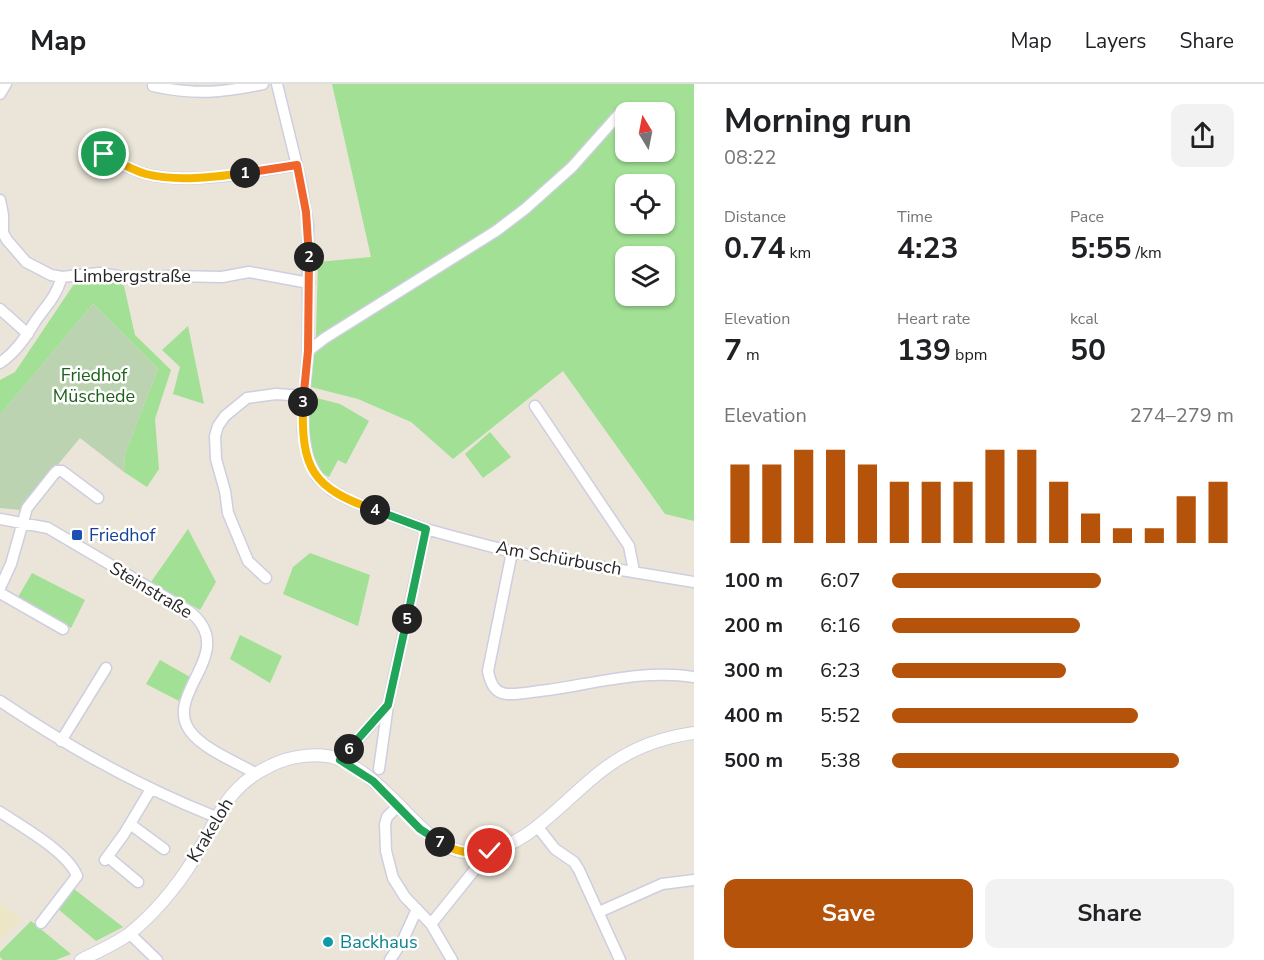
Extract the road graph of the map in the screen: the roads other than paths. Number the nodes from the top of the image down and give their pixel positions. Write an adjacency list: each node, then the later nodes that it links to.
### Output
1 (6, 84): 5 (street)
2 (263, 84): 4 (street)
3 (277, 84): 8 (street, Am Schürbusch)
4 (153, 86)
5 (0, 94)
6 (615, 119): 14 (street)
7 (96, 150): 8 (street)
8 (297, 165): 11 (street, Am Schürbusch)
9 (0, 200): 10 (street, Limbergstraße)
10 (62, 277): 11 (street, Limbergstraße); 13 (street)
11 (309, 283): 14 (street, Am Schürbusch)
12 (0, 309): 13 (street)
13 (28, 334): 15 (street)
14 (308, 351): 16 (street, Am Schürbusch)
15 (0, 362)
16 (304, 396): 21 (street, Am Schürbusch); 24 (street)
17 (535, 406): 23 (street)
18 (98, 498): 20 (street)
19 (0, 519): 20 (street, Steinstraße)
20 (22, 523): 26 (street); 36 (street, Steinstraße)
21 (426, 529): 22 (street, Am Schürbusch); 31 (street)
22 (512, 552): 23 (street, Am Schürbusch); 29 (street)
23 (634, 571): 25 (street, Am Schürbusch)
24 (266, 578)
25 (694, 582)
26 (0, 590): 27 (street)
27 (63, 629)
28 (106, 668): 33 (street)
29 (694, 677)
30 (0, 703): 33 (street)
31 (388, 705): 34 (street); 35 (street)
32 (694, 733): 42 (street, Krakeloh)
33 (61, 741): 37 (street)
34 (340, 760): 36 (street, Krakeloh); 38 (street, Krakeloh)
35 (379, 769)
36 (255, 773): 40 (street, Krakeloh)
37 (151, 789): 40 (street); 41 (street)
38 (399, 805): 44 (street, Krakeloh); 47 (street)
39 (0, 812): 49 (street)
40 (216, 817): 51 (street, Krakeloh)
41 (130, 824): 43 (street); 46 (street)
42 (537, 825): 44 (street, Krakeloh); 48 (street)
43 (164, 849)
44 (476, 854): 50 (street)
45 (694, 880): 48 (street)
46 (138, 882)
47 (417, 909): 50 (street); 54 (street)
48 (598, 912): 56 (street)
49 (41, 923)
50 (431, 924): 55 (street)
51 (129, 933): 52 (street, Krakeloh); 53 (street)
52 (81, 960)
53 (158, 960)
54 (390, 960)
55 (452, 960)
56 (620, 960)

